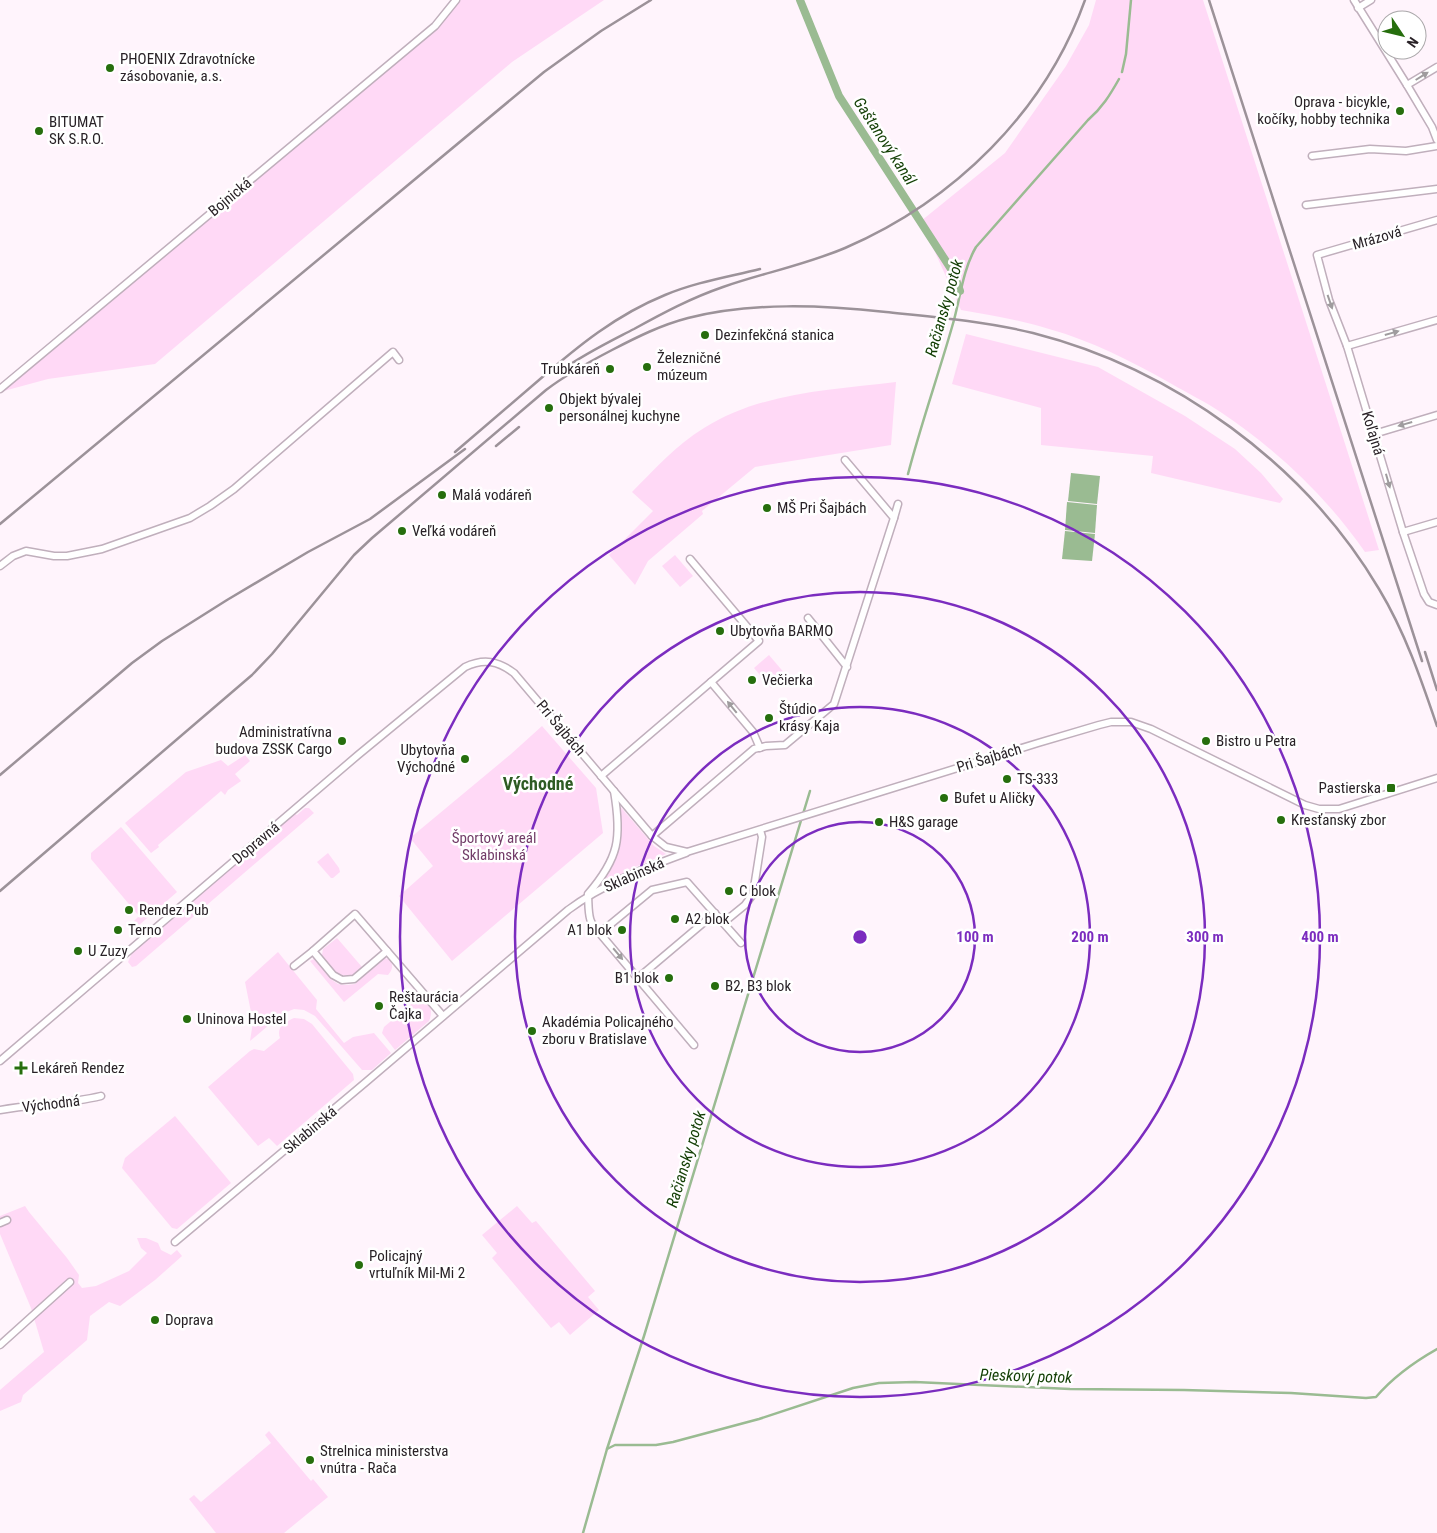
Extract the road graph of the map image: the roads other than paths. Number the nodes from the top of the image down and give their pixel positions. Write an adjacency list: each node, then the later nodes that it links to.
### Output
1 (456, 0): 17 (street, Bojnická)
2 (1354, 0): 4 (street)
3 (1371, 0): 4 (street)
4 (1358, 8): 6 (street)
5 (1437, 67): 6 (street, one-way to 5)
6 (1407, 85): 7 (street)
7 (1436, 135)
8 (1437, 146): 9 (street)
9 (1312, 156)
10 (1437, 189): 11 (street)
11 (1306, 205)
12 (1437, 220): 13 (street, Mrázová)
13 (1317, 255): 15 (street, Koľajná, one-way to 15)
14 (1437, 320): 15 (street, one-way to 14)
15 (1347, 346): 19 (street, Koľajná)
16 (399, 360): 26 (street)
17 (0, 389)
18 (1437, 415): 19 (street, one-way to 19)
19 (1374, 434): 24 (street, Koľajná, one-way to 24)
20 (845, 460): 22 (street)
21 (898, 504): 22 (street)
22 (894, 518): 29 (street)
23 (1437, 522): 24 (street)
24 (1403, 532): 27 (street, Koľajná)
25 (690, 559): 31 (street)
26 (0, 566)
27 (1437, 605)
28 (808, 618): 29 (street)
29 (847, 667): 32 (street)
30 (521, 680): 33 (street, Pri Šajbách); 50 (street, Dopravná)
31 (711, 682): 32 (street, one-way to 31); 33 (street)
32 (760, 748): 37 (street)
33 (601, 776): 35 (street, Pri Šajbách)
34 (1437, 778): 36 (street, Pri Šajbách)
35 (614, 791): 37 (street, Pri Šajbách); 39 (street)
36 (760, 830): 38 (street, Pri Šajbách); 41 (street)
37 (652, 836): 38 (street, Pri Šajbách)
38 (687, 852): 39 (street, Sklabinská)
39 (587, 897): 42 (street); 48 (street, Sklabinská)
40 (715, 913): 41 (street); 42 (street); 47 (street)
41 (723, 923): 43 (street)
42 (597, 930): 47 (street, one-way to 47)
43 (740, 944)
44 (313, 950): 45 (street); 45 (street); 46 (street)
45 (387, 952): 48 (street)
46 (294, 966)
47 (638, 978): 49 (street)
48 (443, 1016): 53 (street, Sklabinská)
49 (694, 1045)
50 (0, 1060)
51 (101, 1096): 52 (street, Východná)
52 (0, 1110)
53 (175, 1242)
54 (70, 1282): 55 (street)
55 (0, 1343)

